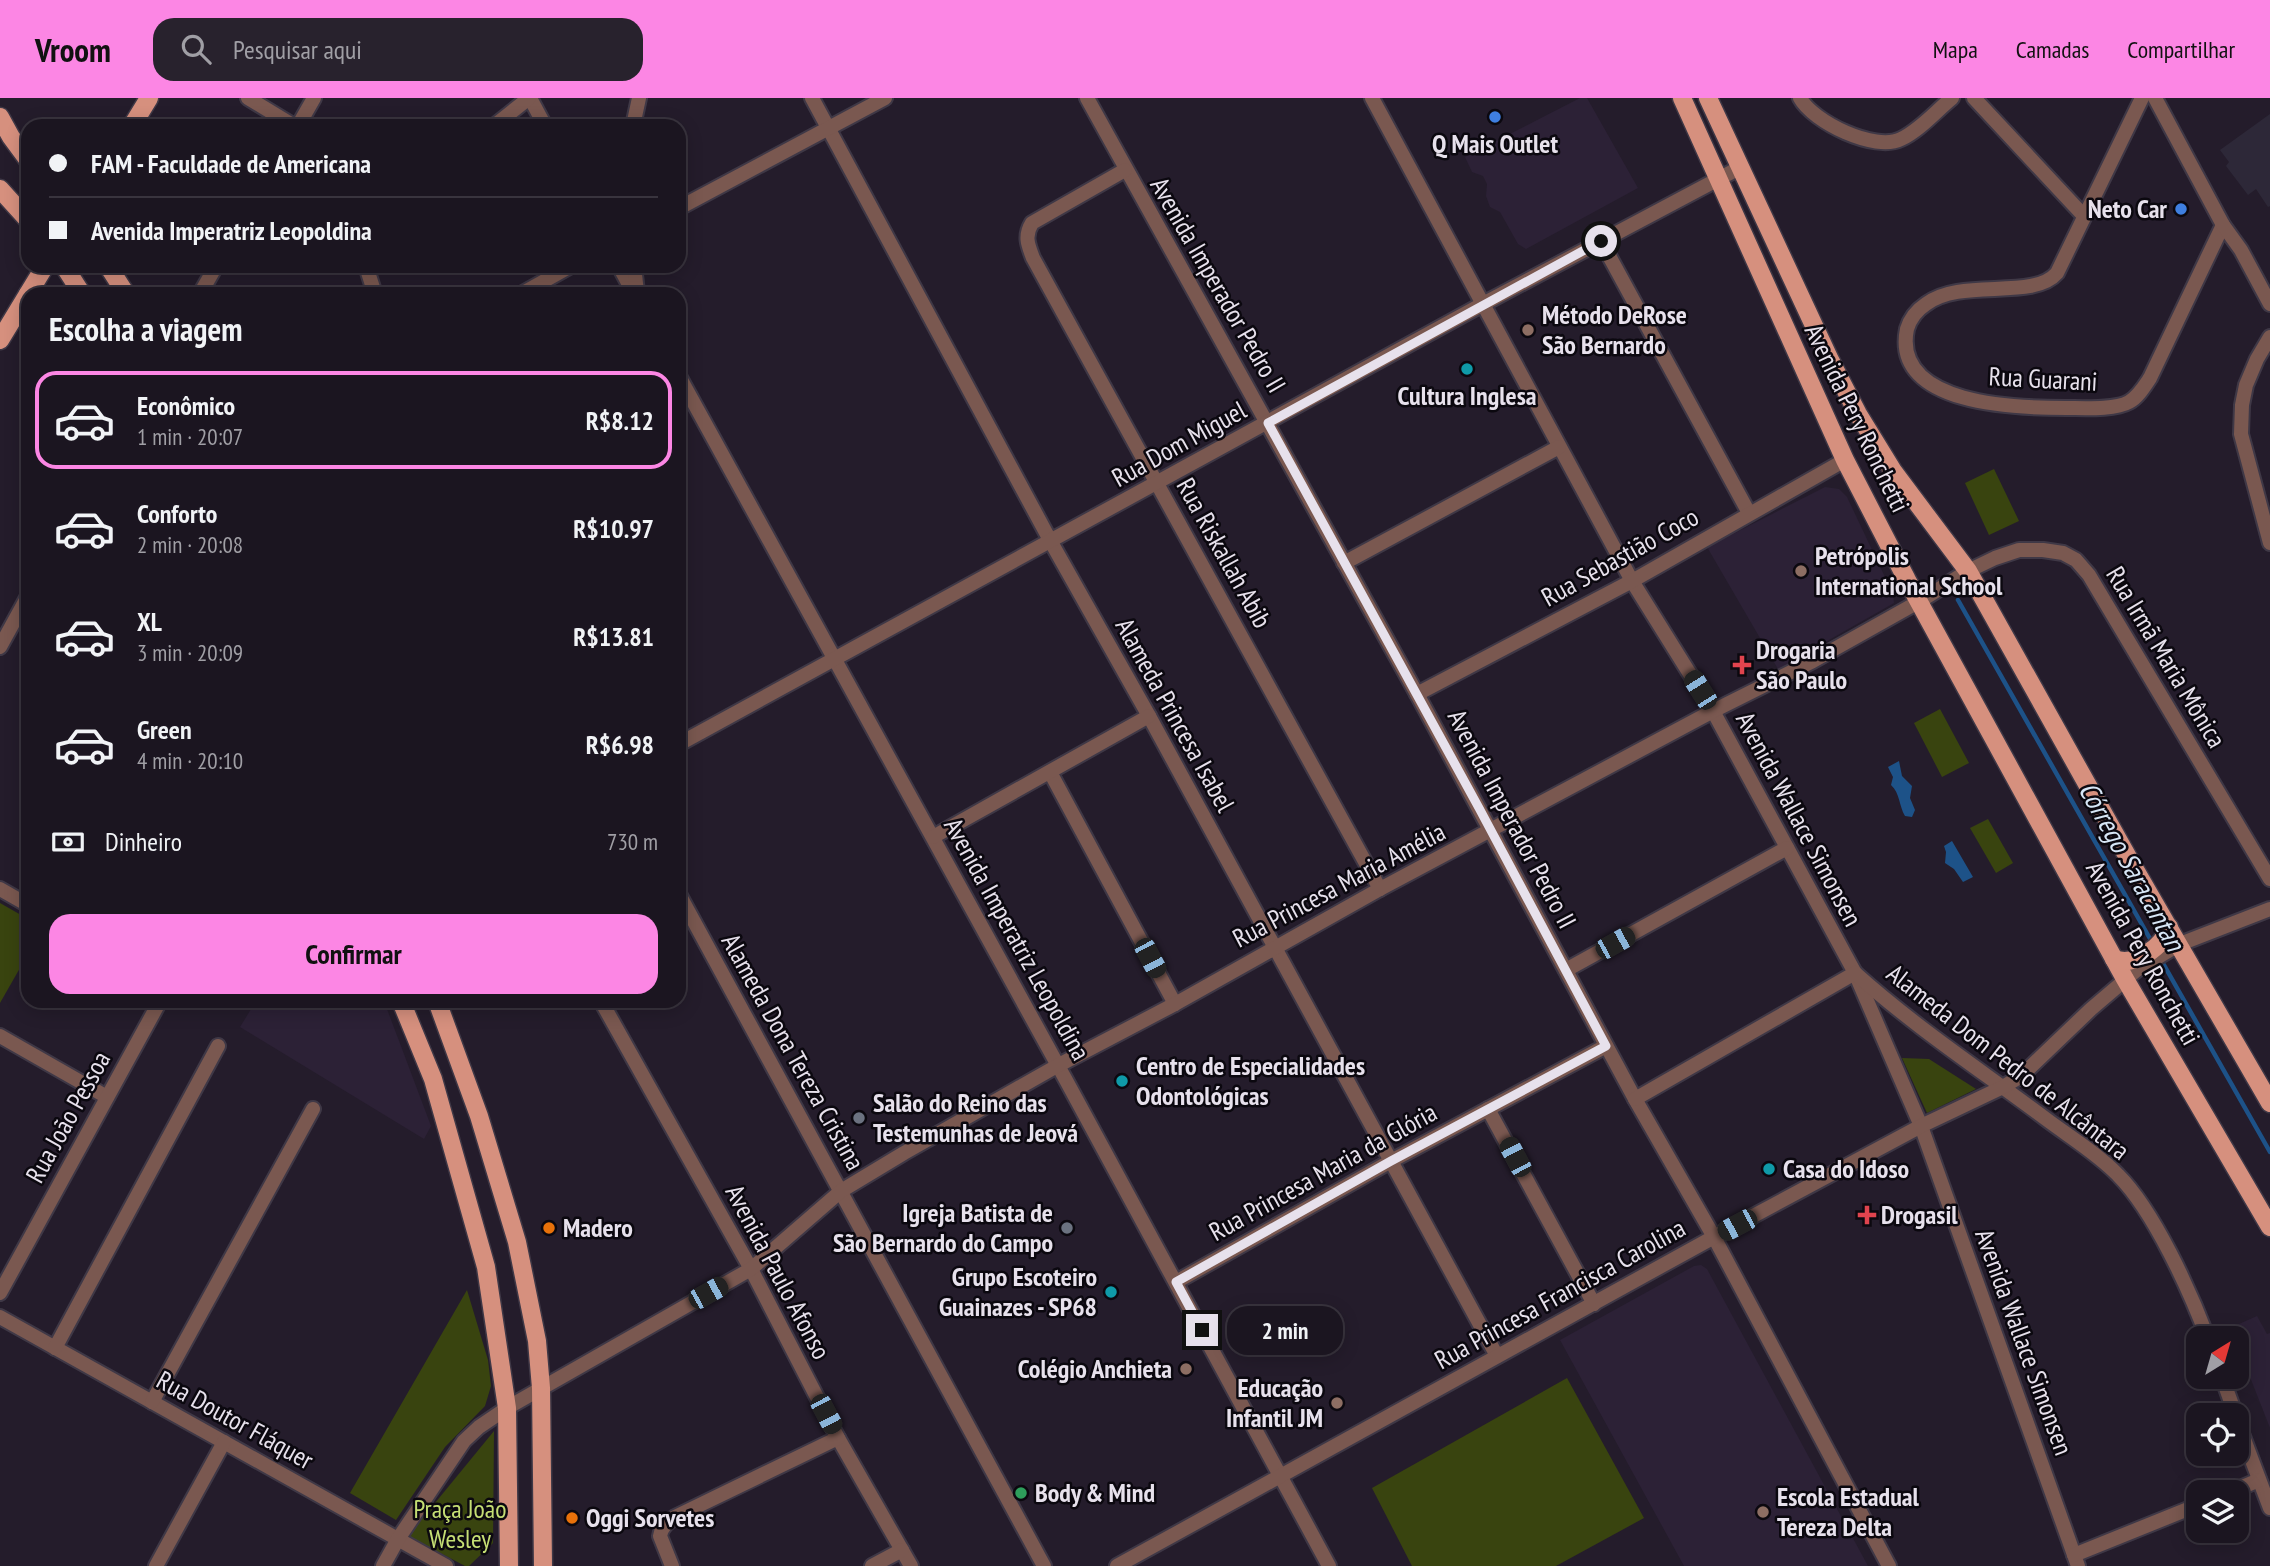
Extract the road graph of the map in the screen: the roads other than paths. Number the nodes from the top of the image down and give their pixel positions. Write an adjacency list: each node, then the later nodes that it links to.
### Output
1 (149, 98): 18 (main road)
2 (248, 98): 19 (street)
3 (314, 98): 20 (street)
4 (529, 98): 21 (street); 22 (street)
5 (639, 98): 23 (street)
6 (812, 98): 24 (street, Alameda Princesa Isabel)
7 (885, 98): 24 (street)
8 (1087, 98): 27 (street, Avenida Imperador Pedro II)
9 (1372, 98): 37 (street, Avenida Wallace Simonsen)
10 (1682, 98): 28 (main road, Avenida Pery Ronchetti)
11 (1709, 98): 26 (main road, Avenida Pery Ronchetti)
12 (1800, 98): 13 (street)
13 (1952, 98)
14 (1974, 98): 32 (street)
15 (2141, 98): 32 (street, Rua Guarani)
16 (2155, 98): 33 (street)
17 (0, 117): 25 (main road)
18 (136, 119)
19 (284, 119)
20 (300, 119)
21 (503, 119)
22 (541, 119)
23 (634, 119)
24 (829, 127): 30 (street); 48 (street, Alameda Princesa Isabel)
25 (21, 151)
26 (1741, 167): 28 (street, Rua Dom Miguel); 51 (main road, Avenida Pery Ronchetti)
27 (1125, 170): 43 (street, Avenida Imperador Pedro II); 46 (street, Rua Riskallah Abib)
28 (1719, 178): 34 (street, Rua Dom Miguel); 45 (main road, Avenida Pery Ronchetti)
29 (0, 189): 31 (main road)
30 (686, 204)
31 (21, 212)
32 (2084, 216): 33 (street, Rua Guarani)
33 (2223, 225): 38 (street)
34 (1601, 241): 37 (street, Rua Dom Miguel); 47 (street)
35 (558, 273): 36 (street)
36 (534, 287)
37 (1483, 304): 43 (street, Rua Dom Miguel); 44 (street, Avenida Wallace Simonsen)
38 (2270, 304)
39 (21, 306): 41 (main road)
40 (2270, 337): 49 (street)
41 (0, 340)
42 (686, 389): 56 (street, Avenida Imperatriz Leopoldina)
43 (1268, 423): 46 (street, Rua Dom Miguel); 50 (street, Avenida Imperador Pedro II)
44 (1559, 446): 50 (street); 52 (street, Avenida Wallace Simonsen)
45 (1846, 460): 47 (street, Rua Sebastião Coco); 53 (main road, Avenida Pery Ronchetti)
46 (1158, 483): 48 (street, Rua Dom Miguel); 67 (street, Rua Riskallah Abib)
47 (1749, 513): 52 (street, Rua Sebastião Coco)
48 (1051, 542): 56 (street, Rua Dom Miguel); 59 (street, Alameda Princesa Isabel)
49 (2270, 543)
50 (1344, 564): 57 (street, Avenida Imperador Pedro II)
51 (1968, 571): 53 (street, Rua Princesa Maria Amélia); 65 (street, Rua Irmã Maria Mônica); 71 (main road, Avenida Pery Ronchetti)
52 (1632, 580): 57 (street, Rua Sebastião Coco); 58 (street, Avenida Wallace Simonsen)
53 (1920, 601): 58 (street, Rua Princesa Maria Amélia); 73 (main road, Avenida Pery Ronchetti)
54 (21, 609): 55 (street)
55 (0, 647)
56 (836, 659): 60 (street, Rua Dom Miguel); 63 (street, Avenida Imperatriz Leopoldina)
57 (1417, 694): 62 (street, Avenida Imperador Pedro II)
58 (1713, 711): 62 (street, Rua Princesa Maria Amélia); 64 (street, Avenida Wallace Simonsen)
59 (1149, 716): 61 (street); 72 (street, Alameda Princesa Isabel)
60 (686, 740)
61 (1049, 772): 63 (street); 76 (street)
62 (1492, 831): 67 (street, Rua Princesa Maria Amélia); 74 (street, Avenida Imperador Pedro II)
63 (933, 836): 84 (street, Avenida Imperatriz Leopoldina)
64 (1787, 848): 74 (street); 75 (street, Avenida Wallace Simonsen)
65 (2270, 879)
66 (0, 888): 68 (street)
67 (1380, 889): 72 (street, Rua Princesa Maria Amélia)
68 (21, 901)
69 (686, 907): 93 (street, Alameda Dona Tereza Cristina)
70 (2270, 909): 71 (street)
71 (2169, 946): 73 (main road); 88 (main road, Avenida Pery Ronchetti)
72 (1276, 948): 76 (street, Rua Princesa Maria Amélia); 92 (street, Alameda Princesa Isabel)
73 (2132, 969): 85 (street, Rua Princesa Francisca Carolina); 94 (main road, Avenida Pery Ronchetti)
74 (1566, 970): 83 (street, Avenida Imperador Pedro II)
75 (1855, 973): 85 (street, Alameda Dom Pedro de Alcântara); 87 (street); 91 (street, Avenida Wallace Simonsen)
76 (1175, 1004): 84 (street, Rua Princesa Maria Amélia)
77 (156, 1008): 86 (street, Rua João Pessoa)
78 (404, 1008): 106 (main road)
79 (440, 1008): 104 (main road)
80 (605, 1008): 96 (street, Avenida Paulo Afonso)
81 (0, 1036): 86 (street)
82 (218, 1046): 102 (street)
83 (1606, 1046): 87 (street, Avenida Imperador Pedro II); 90 (street, Rua Princesa Maria da Glória)
84 (1057, 1066): 93 (street, Rua Princesa Maria Amélia); 97 (street, Avenida Imperatriz Leopoldina)
85 (2003, 1087): 91 (street, Rua Princesa Francisca Carolina); 101 (street, Alameda Dom Pedro de Alcântara)
86 (107, 1097): 98 (street, Rua João Pessoa)
87 (1635, 1099): 95 (street, Avenida Imperador Pedro II)
88 (2270, 1103)
89 (313, 1109): 105 (street)
90 (1488, 1109): 92 (street, Rua Princesa Maria da Glória); 99 (street)
91 (1921, 1126): 95 (street, Rua Princesa Francisca Carolina); 117 (street, Avenida Wallace Simonsen)
92 (1391, 1161): 97 (street, Rua Princesa Maria da Glória); 103 (street, Alameda Princesa Isabel)
93 (841, 1191): 96 (street, Rua Princesa Maria Amélia); 126 (street, Alameda Dona Tereza Cristina)
94 (2270, 1227)
95 (1714, 1237): 99 (street, Rua Princesa Francisca Carolina); 129 (street, Avenida Imperador Pedro II)
96 (751, 1269): 104 (street, Rua Princesa Maria Amélia); 107 (street, Avenida Paulo Afonso)
97 (1176, 1282): 110 (street, Avenida Imperatriz Leopoldina)
98 (0, 1293)
99 (1594, 1304): 103 (street, Rua Princesa Francisca Carolina)
100 (0, 1317): 102 (street, Rua Doutor Fláquer)
101 (2202, 1326)
102 (55, 1348): 105 (street, Rua Doutor Fláquer)
103 (1497, 1356): 110 (street, Rua Princesa Francisca Carolina)
104 (541, 1388): 106 (street, Rua Princesa Maria Amélia); 122 (main road)
105 (152, 1402): 108 (street, Rua Doutor Fláquer)
106 (508, 1408): 115 (street, Rua Princesa Maria Amélia); 121 (main road)
107 (838, 1438): 116 (street, Avenida Paulo Afonso); 123 (street)
108 (224, 1442): 115 (street, Rua Doutor Fláquer); 118 (street)
109 (2249, 1453): 111 (street)
110 (1281, 1476): 127 (street, Rua Princesa Francisca Carolina); 128 (street, Avenida Imperatriz Leopoldina)
111 (2259, 1480): 112 (street); 113 (street)
112 (2249, 1484)
113 (2270, 1508)
114 (2186, 1511): 117 (street)
115 (398, 1539): 119 (street, Rua Princesa Maria Amélia); 120 (street, Rua Doutor Fláquer)
116 (902, 1550): 124 (street); 125 (street, Avenida Paulo Afonso)
117 (2076, 1561)
118 (156, 1566)
119 (383, 1566)
120 (446, 1566)
121 (509, 1566)
122 (543, 1566)
123 (673, 1566)
124 (872, 1566)
125 (911, 1566)
126 (1044, 1566)
127 (1117, 1566)
128 (1329, 1566)
129 (1889, 1566)

